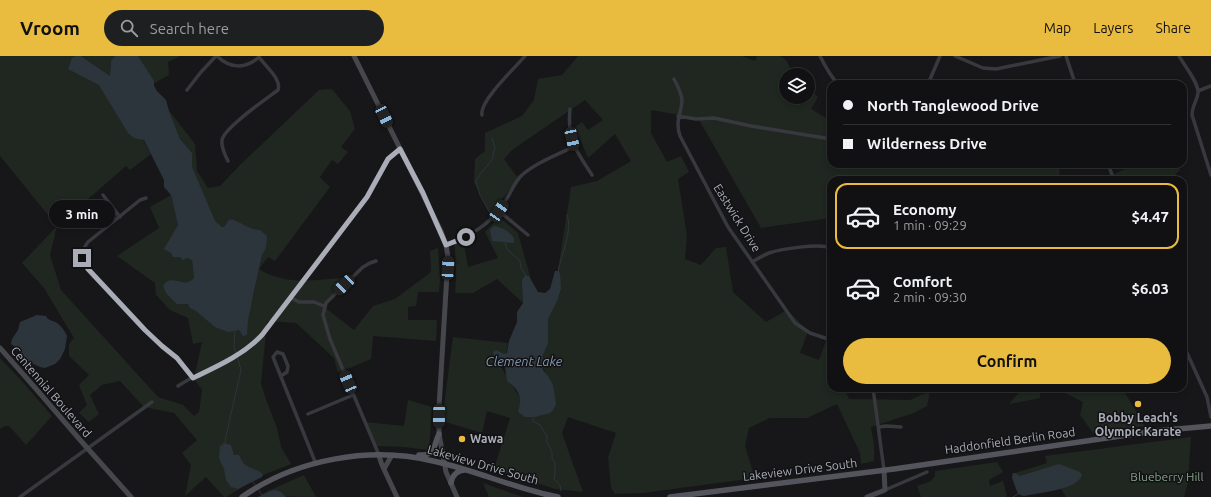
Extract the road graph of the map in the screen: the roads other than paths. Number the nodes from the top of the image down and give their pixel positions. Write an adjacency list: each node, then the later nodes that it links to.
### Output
1 (217, 56): 10 (street); 16 (street)
2 (354, 56): 23 (street)
3 (526, 56): 19 (street)
4 (820, 56): 12 (street)
5 (940, 56): 13 (street)
6 (955, 56): 7 (street)
7 (1060, 56)
8 (1066, 56): 14 (street)
9 (1179, 56): 17 (street)
10 (260, 57): 24 (street)
11 (674, 79): 20 (street, Eastwick Drive)
12 (834, 80)
13 (930, 80)
14 (1074, 80)
15 (1211, 86): 17 (street)
16 (186, 90)
17 (1198, 91): 26 (street)
18 (570, 109): 22 (street)
19 (482, 115)
20 (678, 116): 21 (street); 35 (street, Eastwick Drive)
21 (827, 137)
22 (573, 147): 25 (street); 29 (street)
23 (400, 149): 32 (street); 36 (street)
24 (228, 161)
25 (592, 175)
26 (1211, 175)
27 (103, 195): 30 (street)
28 (146, 198): 30 (street)
29 (499, 211): 31 (street); 32 (street)
30 (120, 217): 42 (street)
31 (528, 235)
32 (446, 245): 52 (street)
33 (827, 247): 35 (street)
34 (376, 261): 37 (street)
35 (752, 262): 38 (street, Eastwick Drive)
36 (291, 298): 37 (street); 42 (street)
37 (324, 306): 45 (street)
38 (827, 339)
39 (0, 348): 53 (street, Centennial Boulevard)
40 (1187, 353): 48 (street)
41 (281, 376): 41 (street); 57 (street)
42 (193, 378): 43 (street)
43 (178, 386)
44 (874, 392): 50 (street)
45 (353, 395): 47 (street); 55 (street)
46 (152, 402): 53 (street)
47 (308, 414)
48 (1211, 417)
49 (1211, 426): 61 (main road, Haddonfield Berlin Road)
50 (878, 428): 51 (street); 61 (street)
51 (901, 428)
52 (439, 434): 56 (main road); 58 (street)
53 (87, 448): 65 (street); 66 (street, Centennial Boulevard)
54 (392, 455): 55 (main road, Lakeview Drive South); 56 (main road, Lakeview Drive South); 59 (street)
55 (379, 456): 57 (main road, Lakeview Drive South); 59 (street)
56 (409, 456): 58 (main road, Lakeview Drive South)
57 (316, 464): 67 (main road, Lakeview Drive South)
58 (445, 464): 60 (main road, Lakeview Drive South); 63 (street)
59 (384, 469): 68 (street)
60 (465, 470): 63 (main road); 70 (main road, Lakeview Drive South)
61 (884, 470): 64 (street); 71 (main road, Lakeview Drive South)
62 (927, 472): 64 (street)
63 (451, 483): 69 (street)
64 (885, 490): 72 (street)
65 (20, 497)
66 (131, 497)
67 (242, 497)
68 (397, 497)
69 (457, 497)
70 (558, 497)
71 (670, 497)
72 (867, 497)

